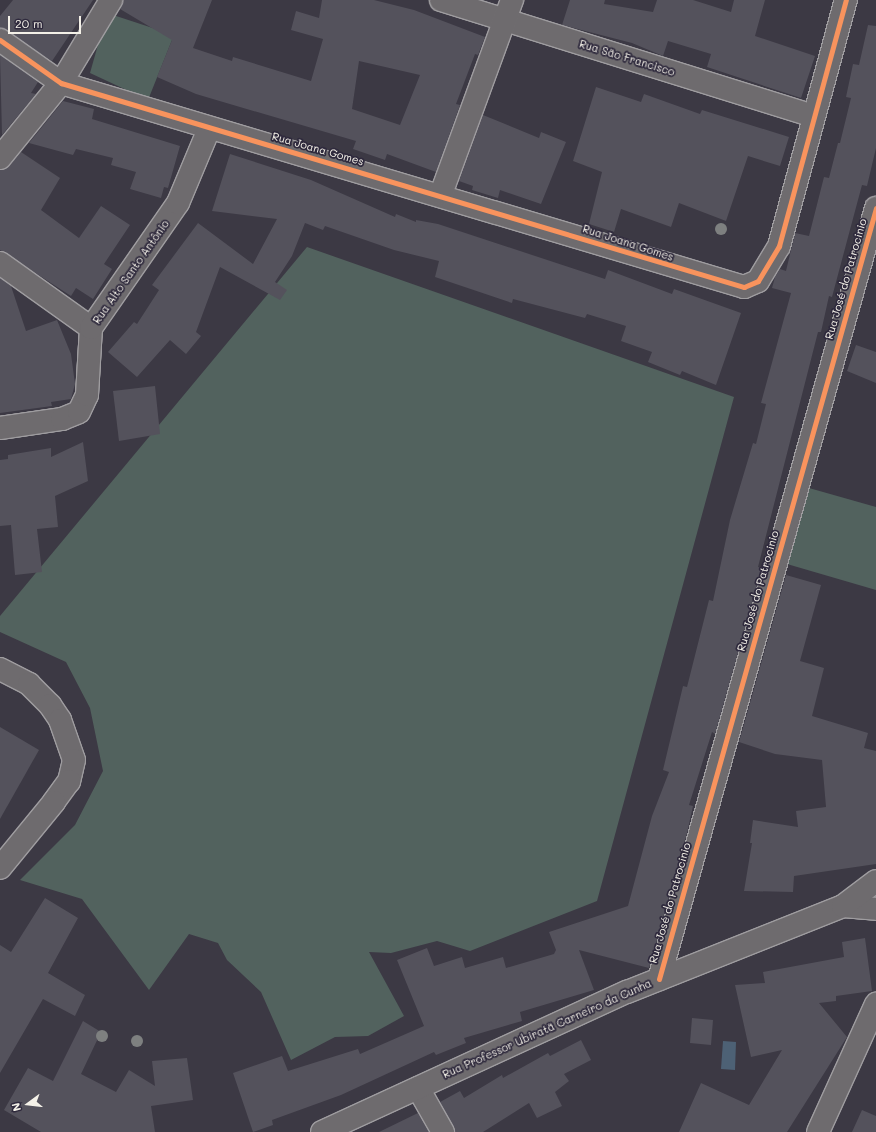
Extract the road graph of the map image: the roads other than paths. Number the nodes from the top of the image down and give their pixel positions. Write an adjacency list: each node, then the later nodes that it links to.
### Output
1 (112, 0): 6 (street)
2 (441, 0): 4 (street, Rua São Francisco)
3 (846, 0): 7 (street, Rua Joana Gomes)
4 (508, 10): 7 (street, Rua São Francisco); 10 (street)
5 (0, 40): 6 (street, Rua Joana Gomes)
6 (61, 83): 8 (street, Rua Joana Gomes); 9 (street)
7 (813, 116): 10 (street, Rua Joana Gomes)
8 (209, 129): 10 (street, Rua Joana Gomes); 13 (street, Rua Alto Santo Antônio)
9 (0, 158)
10 (441, 194)
11 (876, 208): 20 (street, Rua José do Patrocinio)
12 (0, 263): 13 (street)
13 (91, 328): 14 (street, Rua Alto Santo Antônio)
14 (0, 428)
15 (0, 669): 16 (street)
16 (1, 866)
17 (876, 881): 18 (street, Rua Professor Ubiratã Carneiro da Cunha)
18 (843, 906): 19 (street, Rua Professor Ubiratã Carneiro da Cunha); 20 (street, Rua Professor Ubiratã Carneiro da Cunha)
19 (876, 909)
20 (659, 979): 22 (street, Rua Professor Ubiratã Carneiro da Cunha)
21 (876, 1004): 25 (street)
22 (418, 1088): 23 (street, Rua Professor Ubiratã Carneiro da Cunha); 24 (street)
23 (322, 1132)
24 (443, 1132)
25 (818, 1132)

